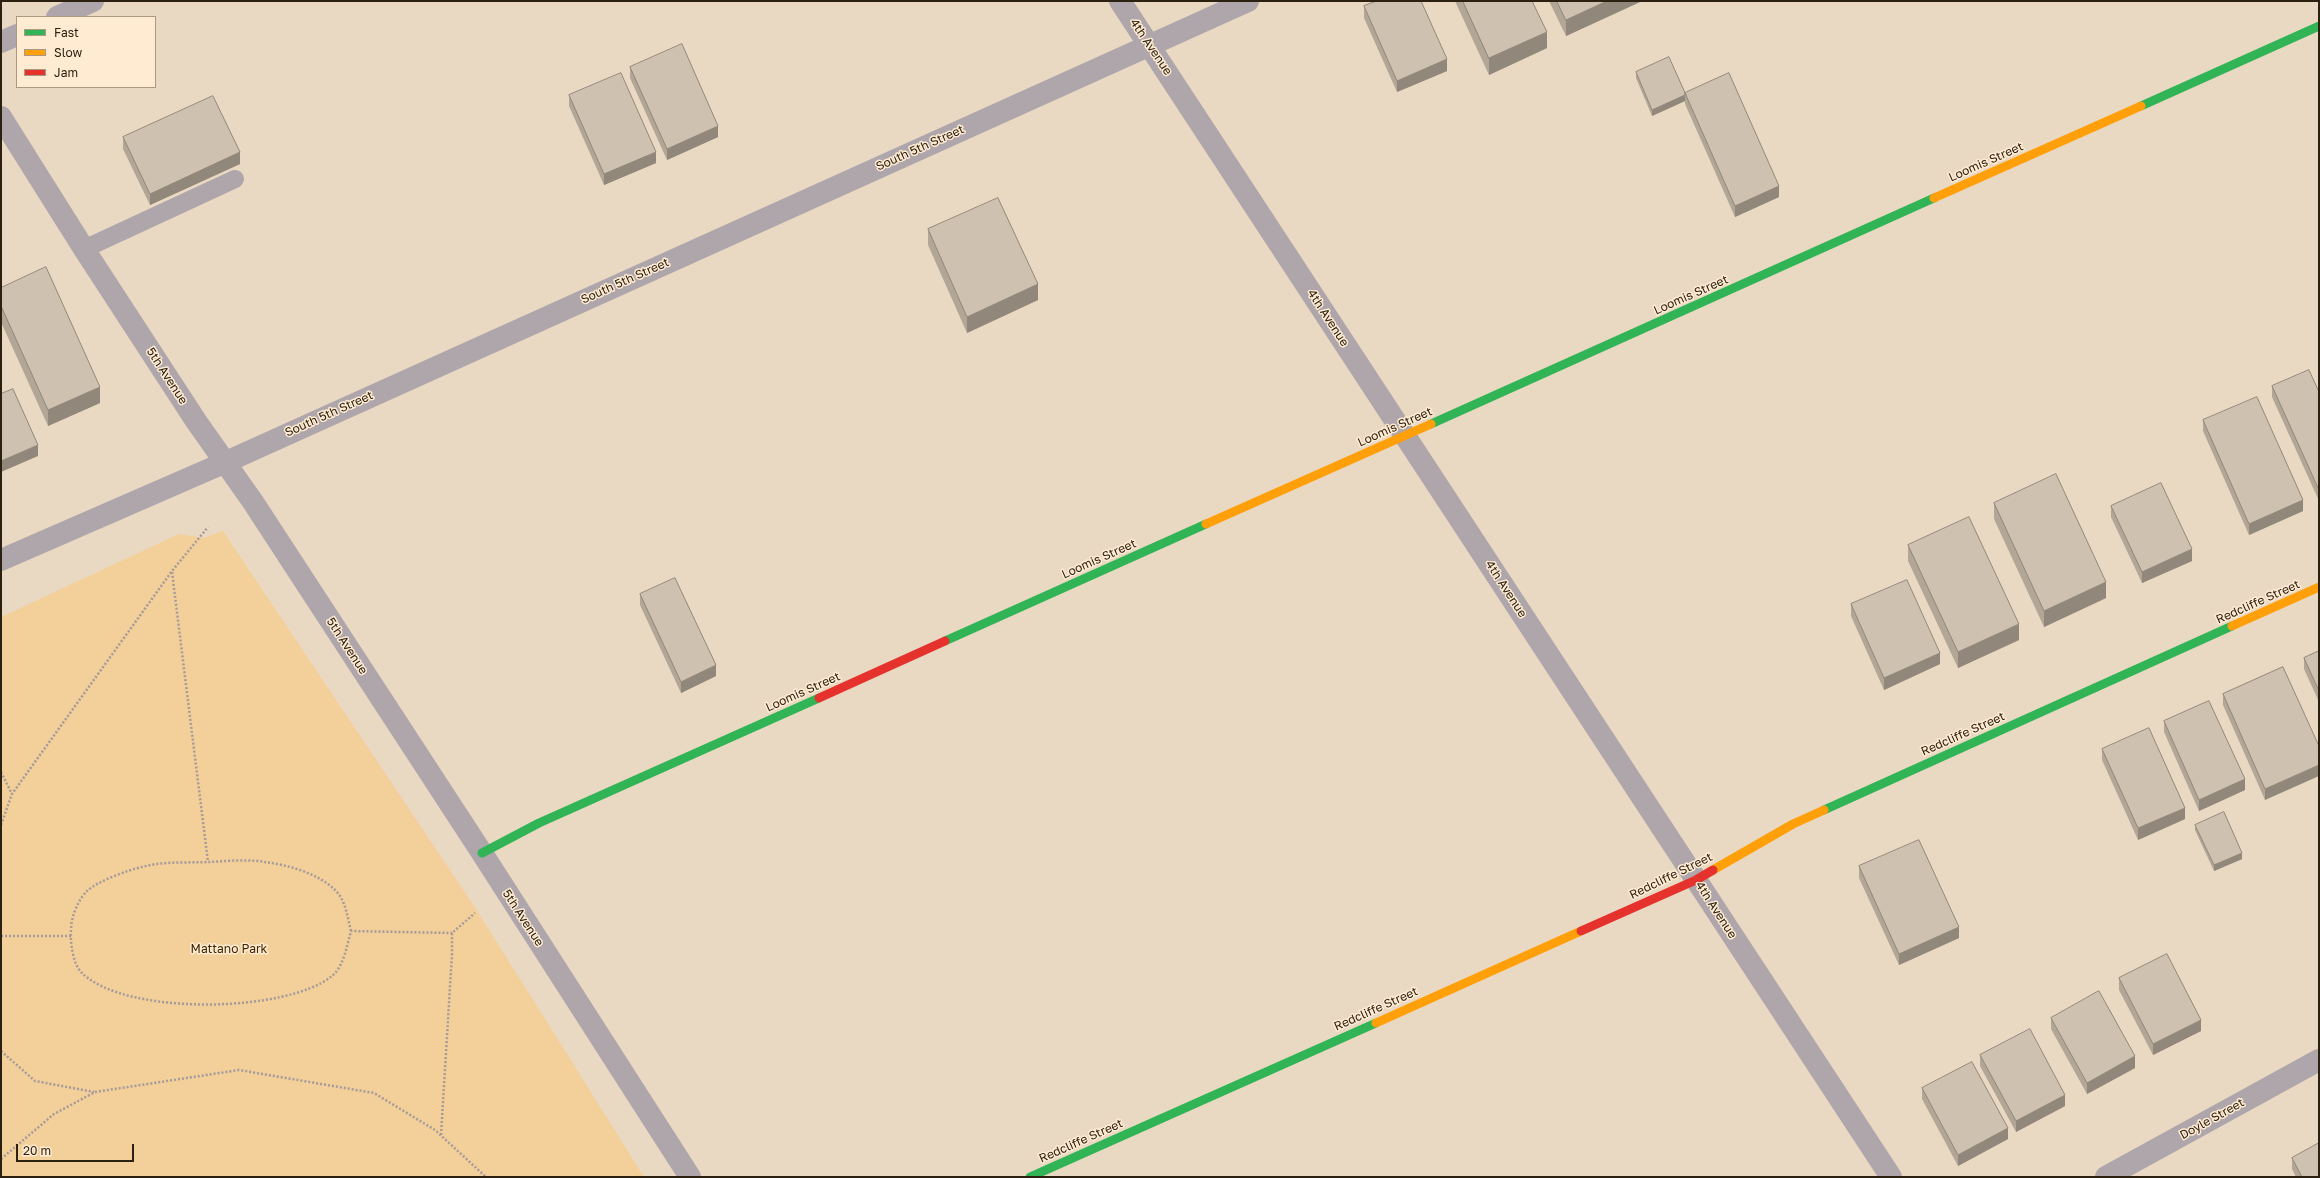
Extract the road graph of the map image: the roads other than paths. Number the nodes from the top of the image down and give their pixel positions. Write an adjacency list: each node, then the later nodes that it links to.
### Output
1 (93, 1): 4 (street)
2 (1120, 1): 8 (street, 4th Avenue)
3 (1248, 1): 8 (street, South 5th Street)
4 (59, 16)
5 (2319, 26): 12 (street, Loomis Street)
6 (16, 35): 7 (street)
7 (1, 42)
8 (1149, 45): 12 (street, 4th Avenue); 13 (street, South 5th Street)
9 (1, 117): 11 (street, 5th Avenue)
10 (235, 179): 11 (lane)
11 (84, 249): 13 (street, 5th Avenue)
12 (1405, 435): 16 (street, Loomis Street); 17 (street, 4th Avenue)
13 (226, 462): 14 (street, South 5th Street); 16 (street, 5th Avenue)
14 (1, 560)
15 (2319, 588): 17 (street, Redcliffe Street)
16 (482, 853): 19 (street, 5th Avenue)
17 (1696, 880): 20 (street, Redcliffe Street); 21 (street, 4th Avenue)
18 (2319, 1060): 22 (street, Doyle Street)
19 (690, 1177)
20 (1030, 1177)
21 (1891, 1177)
22 (2106, 1177)

